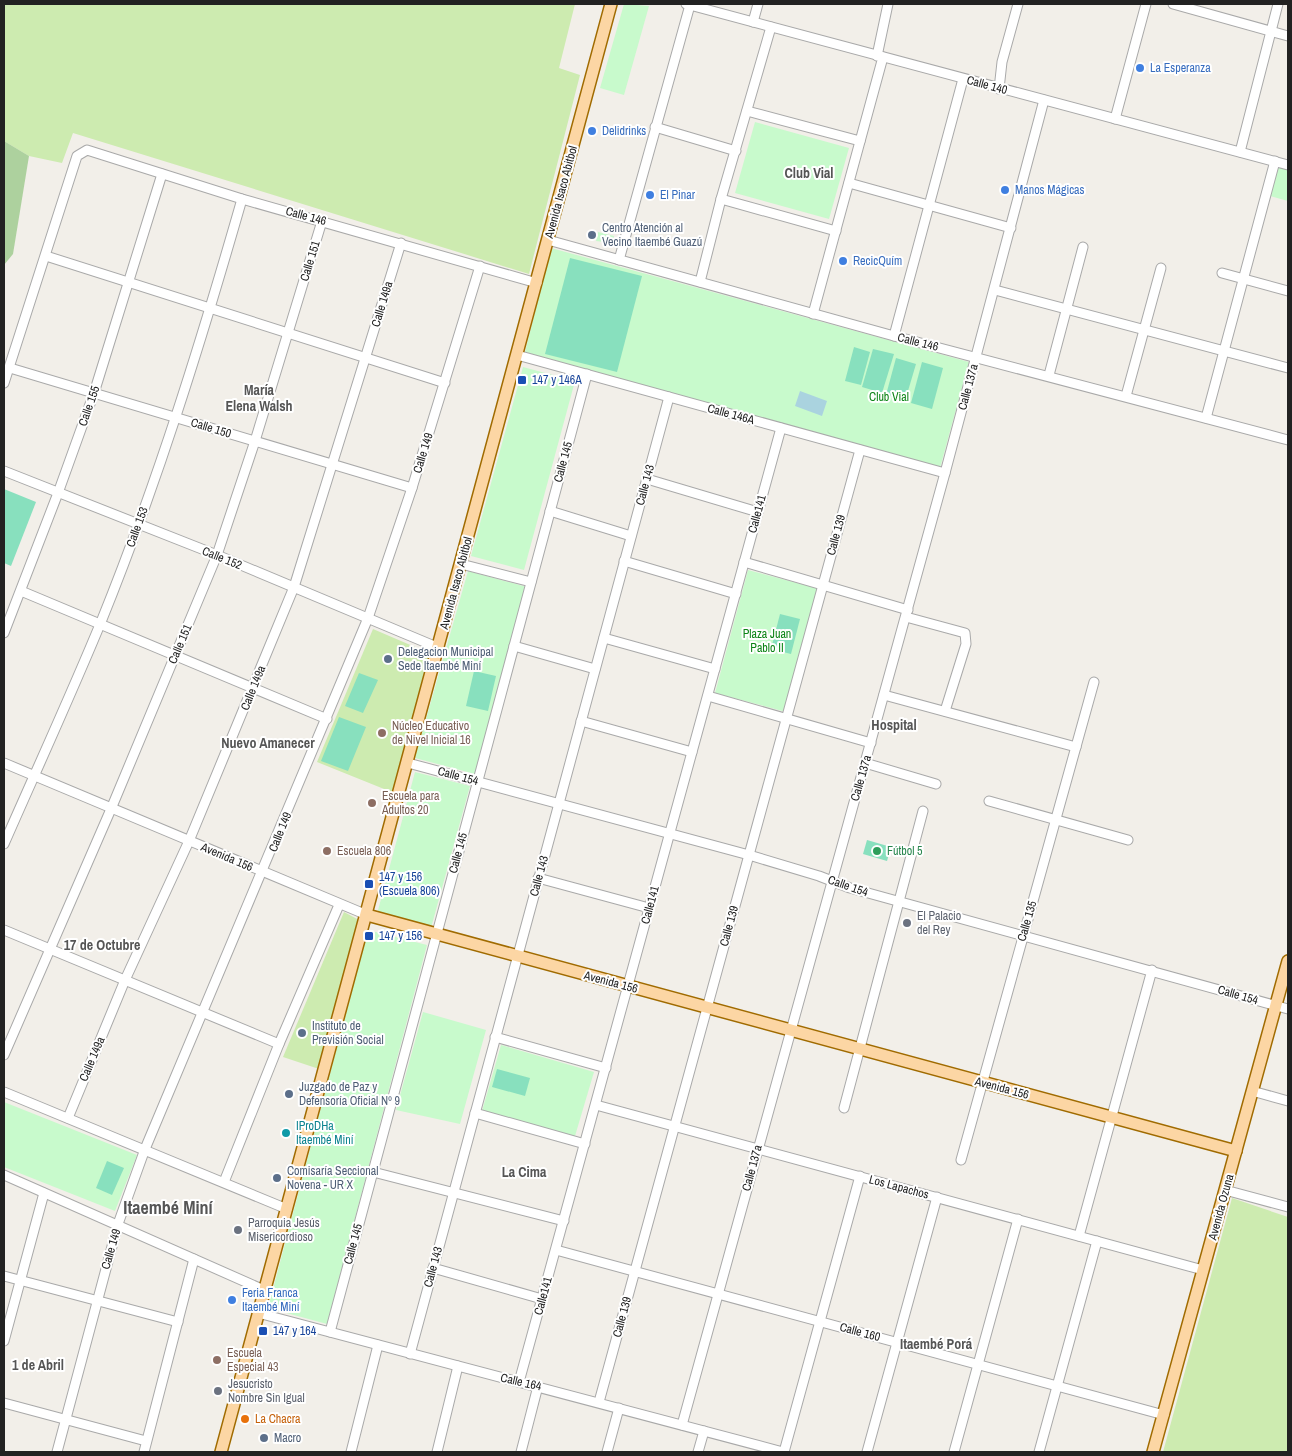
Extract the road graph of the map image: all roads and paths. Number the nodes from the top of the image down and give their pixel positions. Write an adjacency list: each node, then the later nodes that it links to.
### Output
1 (611, 4): 33 (main road, Avenida Isaco Abitbol)
2 (688, 4): 9 (street, Calle 140); 19 (street)
3 (758, 4): 9 (street)
4 (888, 4): 13 (street)
5 (1018, 4): 15 (street)
6 (1146, 4): 18 (street)
7 (1173, 4): 11 (street)
8 (1278, 4): 11 (street)
9 (753, 22): 10 (street, Calle 140)
10 (771, 27): 13 (street, Calle 140); 17 (street)
11 (1271, 31): 12 (street); 22 (street)
12 (1288, 36)
13 (880, 56): 14 (street, Calle 140); 20 (street)
14 (963, 79): 15 (street, Calle 140); 29 (street)
15 (999, 89): 16 (street, Calle 140)
16 (1044, 100): 18 (street, Calle 140); 31 (street, Calle 137a)
17 (747, 111): 20 (street); 21 (street)
18 (1115, 119): 22 (street, Calle 140)
19 (655, 126): 21 (street); 37 (street)
20 (860, 141): 26 (street)
21 (736, 151): 28 (street)
22 (1240, 152): 23 (street, Calle 140)
23 (1275, 161): 24 (street, Calle 140); 41 (street)
24 (1288, 165)
25 (162, 174): 27 (street, Calle 146); 36 (street, Calle 146); 42 (street, Calle 155)
26 (849, 183): 29 (street); 32 (street)
27 (242, 199): 30 (street, Calle 146); 47 (street, Calle 153)
28 (721, 200): 32 (street); 43 (street)
29 (929, 206): 31 (street); 52 (street)
30 (322, 221): 34 (street, Calle 146); 51 (street, Calle 151)
31 (1011, 228): 45 (street, Calle 137a)
32 (836, 231): 49 (street)
33 (548, 240): 37 (street, Calle 146); 44 (main road, Avenida Isaco Abitbol)
34 (401, 243): 38 (street, Calle 146); 56 (street, Calle 149a)
35 (1083, 247): 48 (street)
36 (46, 256): 42 (street); 57 (street)
37 (619, 260): 43 (street, Calle 146)
38 (480, 266): 44 (street, Calle 146); 62 (street, Calle 149)
39 (1161, 268): 50 (street)
40 (1222, 273): 41 (street)
41 (1243, 279): 46 (street); 53 (street)
42 (128, 282): 47 (street); 63 (street, Calle 155)
43 (700, 282): 49 (street, Calle 146)
44 (537, 283): 54 (main road, Avenida Isaco Abitbol)
45 (995, 290): 48 (street); 55 (street, Calle 137a)
46 (1288, 291)
47 (210, 308): 51 (street); 66 (street, Calle 153)
48 (1067, 309): 50 (street); 60 (street)
49 (813, 314): 52 (street, Calle 146)
50 (1144, 330): 53 (street); 64 (street)
51 (288, 333): 56 (street); 70 (street, Calle 151)
52 (894, 336): 55 (street, Calle 146)
53 (1224, 351): 58 (street); 67 (street)
54 (517, 355): 59 (street, Calle 146A); 85 (main road, Avenida Isaco Abitbol)
55 (977, 356): 60 (street, Calle 146); 74 (street, Calle 137a)
56 (366, 358): 62 (street); 72 (street, Calle 149a)
57 (10, 368): 61 (street); 63 (street, Calle 150)
58 (1288, 368)
59 (587, 374): 65 (street, Calle 146A); 78 (street, Calle 145)
60 (1048, 375): 64 (street, Calle 146)
61 (4, 383)
62 (445, 383): 76 (street, Calle 149)
63 (94, 393): 66 (street, Calle 150); 77 (street, Calle 155)
64 (1126, 396): 67 (street, Calle 146)
65 (669, 398): 68 (street, Calle 146A); 75 (street, Calle 143)
66 (176, 418): 70 (street, Calle 150); 80 (street, Calle 153)
67 (1206, 418): 69 (street, Calle 146)
68 (781, 428): 71 (street, Calle 146A); 79 (street, Calle141)
69 (1288, 440)
70 (255, 441): 72 (street, Calle 150); 82 (street, Calle 151)
71 (860, 450): 74 (street, Calle 146A); 87 (street, Calle 139)
72 (333, 465): 76 (street, Calle 150); 88 (street, Calle 149a)
73 (4, 471): 77 (street, Calle 152)
74 (945, 473): 91 (street, Calle 137a)
75 (647, 479): 79 (street); 81 (street, Calle 143)
76 (412, 488): 92 (street, Calle 149)
77 (58, 493): 80 (street, Calle 152); 89 (street, Calle 155)
78 (550, 512): 81 (street); 86 (street, Calle 145)
79 (758, 512): 84 (street, Calle141)
80 (138, 525): 82 (street, Calle 152); 93 (street, Calle 153)
81 (631, 536): 83 (street, Calle 143)
82 (217, 555): 88 (street, Calle 152); 98 (street, Calle 151)
83 (624, 561): 90 (street); 95 (street, Calle 143)
84 (744, 562): 87 (street); 90 (street, Calle141)
85 (461, 564): 86 (street); 97 (main road, Avenida Isaco Abitbol)
86 (531, 582): 96 (street, Calle 145)
87 (823, 585): 91 (street); 107 (street, Calle 139)
88 (294, 587): 92 (street, Calle 152); 102 (street, Calle 149a)
89 (21, 591): 93 (street); 94 (street, Calle 155)
90 (736, 594): 100 (street, Calle141)
91 (907, 613): 103 (street, Calle 137a); 105 (street)
92 (368, 618): 97 (street, Calle 152); 106 (street, Calle 149)
93 (100, 623): 98 (street); 115 (street, Calle 153)
94 (4, 633)
95 (604, 638): 99 (street, Calle 143); 100 (street)
96 (514, 646): 99 (street); 116 (street, Calle 145)
97 (439, 648): 112 (main road, Avenida Isaco Abitbol)
98 (176, 655): 102 (street); 120 (street, Calle 151)
99 (595, 669): 108 (street, Calle 143)
100 (715, 670): 104 (street, Calle141)
101 (1094, 682): 110 (street, Calle 135)
102 (254, 688): 106 (street); 125 (street, Calle 149a)
103 (884, 694): 105 (street); 109 (street, Calle 137a)
104 (708, 696): 107 (street); 111 (street, Calle141)
105 (946, 711): 110 (street)
106 (327, 718): 128 (street, Calle 149)
107 (786, 718): 109 (street); 127 (street, Calle 139)
108 (581, 720): 111 (street); 119 (street, Calle 143)
109 (871, 743): 114 (street, Calle 137a)
110 (1076, 747): 122 (street, Calle 135)
111 (692, 752): 123 (street, Calle141)
112 (408, 762): 116 (street, Calle 154); 134 (main road, Avenida Isaco Abitbol)
113 (4, 763): 115 (street, Avenida 156)
114 (865, 763): 117 (street); 130 (street, Calle 137a)
115 (34, 776): 120 (street, Avenida 156); 126 (street, Calle 153)
116 (477, 782): 119 (street, Calle 154); 136 (street, Calle 145)
117 (936, 784)
118 (989, 801): 122 (street)
119 (559, 803): 123 (street, Calle 154); 129 (street, Calle 143)
120 (111, 809): 125 (street, Avenida 156); 138 (street, Calle 151)
121 (923, 811): 131 (street)
122 (1056, 818): 124 (street); 137 (street, Calle 135)
123 (670, 834): 127 (street, Calle 154); 133 (street, Calle141)
124 (1128, 840)
125 (189, 841): 128 (street, Avenida 156); 142 (street, Calle 149a)
126 (4, 844)
127 (749, 855): 130 (street, Calle 154); 145 (street, Calle 139)
128 (263, 873): 132 (street, Avenida 156); 147 (street, Calle 149)
129 (538, 878): 133 (street); 139 (street, Calle 143)
130 (831, 881): 131 (street, Calle 154); 148 (street, Calle 137a)
131 (899, 902): 137 (street, Calle 154); 151 (street)
132 (340, 905): 134 (street, Avenida 156); 150 (street)
133 (649, 908): 143 (street, Calle141)
134 (367, 915): 136 (main road, Avenida 156); 178 (main road, Avenida Isaco Abitbol)
135 (4, 930): 138 (street)
136 (436, 934): 139 (main road, Avenida 156); 169 (street, Calle 145)
137 (1023, 935): 141 (street, Calle 154); 154 (street, Calle 135)
138 (49, 949): 142 (street); 152 (street, Calle 151)
139 (517, 956): 143 (main road, Avenida 156); 149 (street, Calle 143)
140 (1288, 961): 144 (main road, Avenida Ozuna)
141 (1152, 970): 144 (street, Calle 154); 162 (street)
142 (125, 980): 147 (street); 161 (street, Calle 149a)
143 (628, 986): 145 (main road, Avenida 156); 153 (street, Calle141)
144 (1276, 1005): 146 (street, Calle 154); 156 (main road, Avenida Ozuna)
145 (707, 1008): 148 (main road, Avenida 156); 163 (street, Calle 139)
146 (1288, 1009)
147 (203, 1013): 150 (street); 166 (street, Calle 149)
148 (790, 1030): 151 (main road, Avenida 156); 165 (street, Calle 137a)
149 (495, 1037): 153 (street); 160 (street, Calle 143)
150 (279, 1044): 172 (street)
151 (860, 1049): 154 (main road, Avenida 156); 159 (street)
152 (4, 1055)
153 (606, 1068): 158 (street, Calle141)
154 (982, 1082): 162 (main road, Avenida 156); 168 (street, Calle 135)
155 (4, 1092): 161 (street)
156 (1252, 1092): 157 (street); 167 (main road, Avenida Ozuna)
157 (1288, 1101)
158 (596, 1105): 163 (street, Los Lapachos); 164 (street, Calle141)
159 (844, 1108)
160 (475, 1113): 164 (street); 174 (street, Calle 143)
161 (68, 1118): 166 (street)
162 (1111, 1118): 167 (main road, Avenida 156); 182 (street)
163 (674, 1126): 165 (street, Los Lapachos); 188 (street, Calle 139)
164 (584, 1144): 180 (street, Calle141)
165 (757, 1148): 171 (street, Los Lapachos); 192 (street, Calle 137a)
166 (145, 1149): 172 (street); 181 (street, Calle 149)
167 (1236, 1151): 173 (main road, Avenida Ozuna)
168 (961, 1160)
169 (373, 1172): 174 (street); 198 (street, Calle 145)
170 (4, 1175): 175 (street)
171 (860, 1176): 176 (street, Los Lapachos); 197 (street)
172 (224, 1182): 178 (street)
173 (1225, 1190): 177 (street); 187 (main road, Avenida Ozuna)
174 (454, 1192): 180 (street); 186 (street, Calle 143)
175 (44, 1193): 181 (street); 190 (street)
176 (937, 1197): 179 (street, Los Lapachos); 200 (street)
177 (1288, 1207)
178 (287, 1209): 191 (main road, Avenida Isaco Abitbol)
179 (1018, 1219): 182 (street, Los Lapachos); 203 (street)
180 (564, 1221): 184 (street, Calle141)
181 (118, 1224): 185 (street); 194 (street, Calle 149)
182 (1079, 1236): 183 (street, Los Lapachos)
183 (1097, 1241): 187 (street, Los Lapachos); 207 (street)
184 (556, 1250): 188 (street, Calle 160); 193 (street, Calle141)
185 (194, 1259): 191 (street); 196 (street)
186 (433, 1268): 193 (street); 202 (street, Calle 143)
187 (1203, 1270): 211 (main road, Avenida Ozuna)
188 (635, 1271): 192 (street, Calle 160); 208 (street, Calle 139)
189 (4, 1276): 190 (street)
190 (20, 1280): 194 (street); 199 (street)
191 (264, 1290): 195 (main road, Avenida Isaco Abitbol)
192 (717, 1294): 197 (street, Calle 160); 213 (street, Calle 137a)
193 (542, 1299): 205 (street, Calle141)
194 (96, 1300): 196 (street); 212 (street, Calle 149)
195 (258, 1313): 198 (street, Calle 164); 218 (main road, Avenida Isaco Abitbol)
196 (178, 1322): 215 (street)
197 (820, 1322): 200 (street, Calle 160); 224 (street)
198 (330, 1332): 201 (street, Calle 164)
199 (4, 1341)
200 (897, 1342): 203 (street, Calle 160); 225 (street)
201 (378, 1345): 202 (street, Calle 164); 219 (street)
202 (410, 1354): 204 (street, Calle 164)
203 (978, 1364): 207 (street, Calle 160); 226 (street)
204 (458, 1366): 205 (street, Calle 164); 220 (street)
205 (519, 1382): 206 (street, Calle 164)
206 (538, 1386): 208 (street, Calle 164); 221 (street)
207 (1057, 1386): 211 (street, Calle 160); 227 (street)
208 (599, 1402): 210 (street, Calle 164)
209 (4, 1403): 212 (street)
210 (619, 1408): 213 (street, Calle 164); 222 (street)
211 (1164, 1415): 228 (main road, Avenida Ozuna)
212 (67, 1419): 215 (street); 216 (street, Calle 149)
213 (682, 1425): 214 (street, Calle 164)
214 (704, 1431): 223 (street); 224 (street, Calle 164)
215 (146, 1441): 217 (street)
216 (58, 1452)
217 (144, 1452)
218 (221, 1452)
219 (351, 1452)
220 (437, 1452)
221 (521, 1452)
222 (607, 1452)
223 (698, 1452)
224 (784, 1452)
225 (867, 1452)
226 (954, 1452)
227 (1039, 1452)
228 (1153, 1452)

